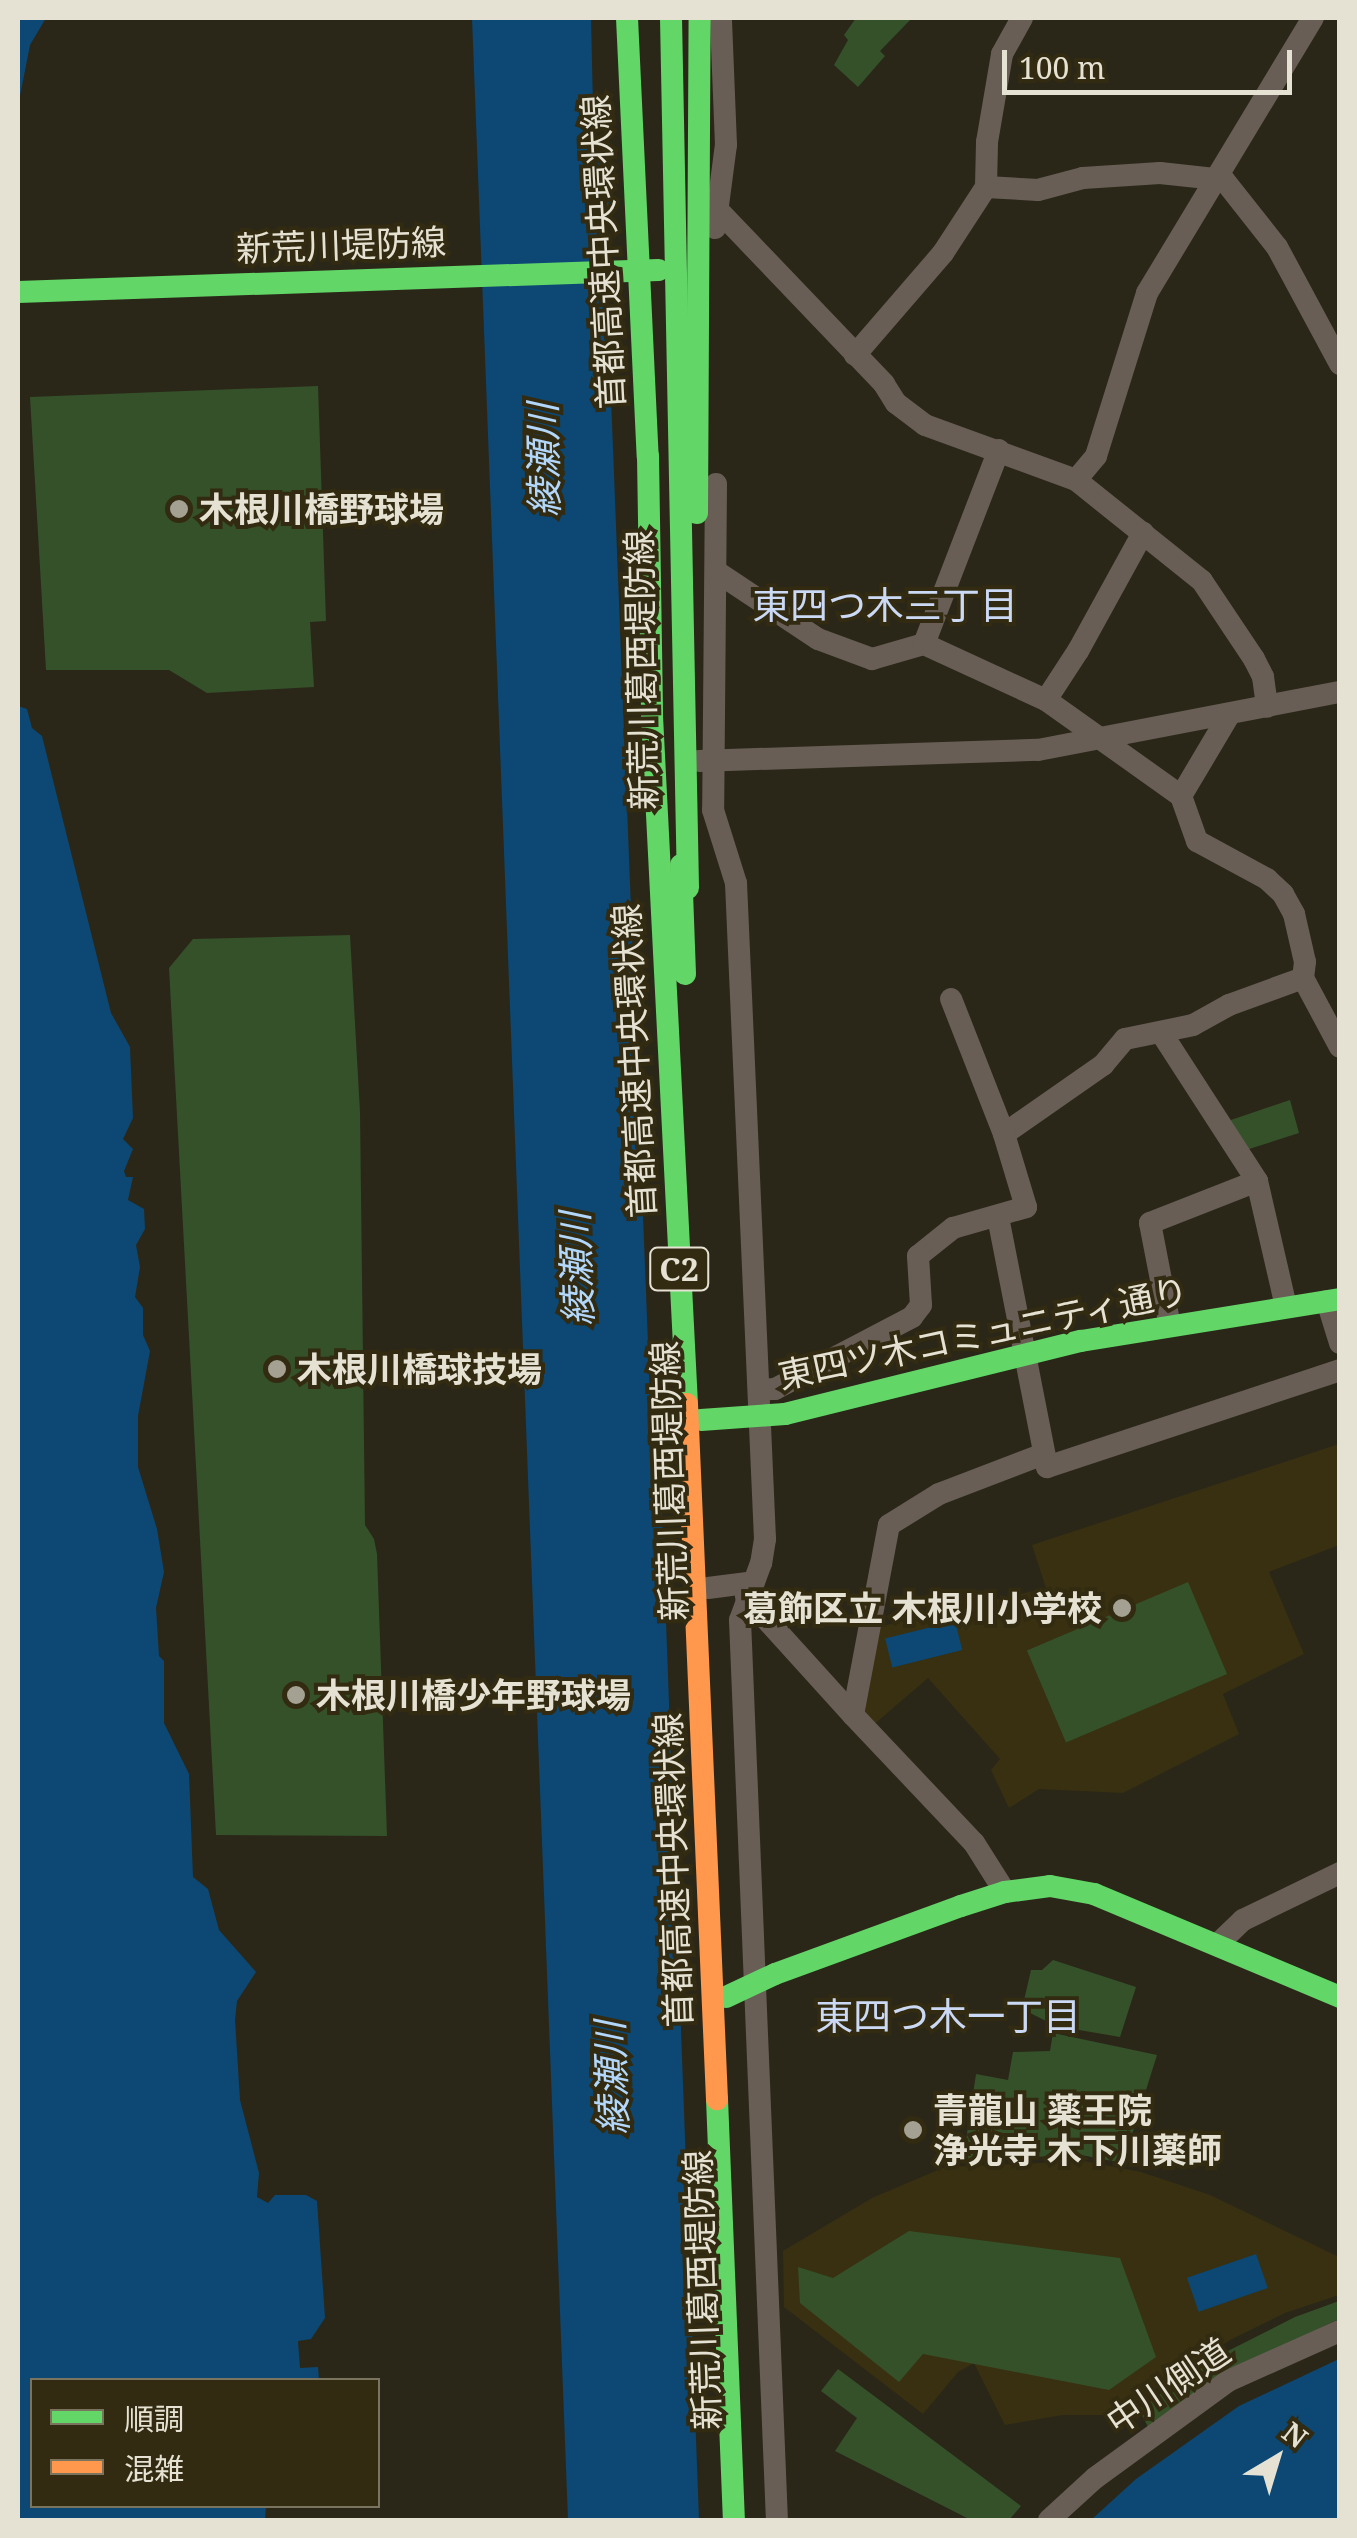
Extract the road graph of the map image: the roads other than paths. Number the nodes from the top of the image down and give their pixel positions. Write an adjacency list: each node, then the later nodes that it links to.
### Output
1 (627, 18): 17 (main road, 首都高速中央環状線 / C2, bridge)
2 (642, 18): 17 (main road, bridge)
3 (662, 18): 12 (main road, 新荒川葛西堤防線)
4 (671, 18): 27 (main road, 首都高速中央環状線, bridge)
5 (700, 18): 27 (main road, bridge)
6 (721, 18): 11 (street)
7 (1022, 18): 10 (street)
8 (1313, 18): 9 (street)
9 (1216, 181): 10 (street); 15 (street); 18 (street)
10 (986, 187): 14 (street)
11 (717, 208): 14 (street); 20 (street)
12 (667, 270): 13 (main road, 新荒川堤防線); 27 (main road, 新荒川葛西堤防線)
13 (18, 292)
14 (855, 355): 16 (street)
15 (1340, 364)
16 (999, 450): 18 (street); 21 (street)
17 (648, 456): 61 (main road, 首都高速中央環状線 / C2, bridge)
18 (1076, 480): 19 (street)
19 (1142, 534): 23 (street); 24 (street)
20 (716, 572): 21 (street); 28 (street)
21 (924, 644): 23 (street)
22 (1340, 692): 24 (street)
23 (1046, 700): 26 (street)
24 (1267, 707): 25 (street)
25 (1228, 717): 26 (street); 29 (street)
26 (1102, 740): 28 (street); 29 (street)
27 (680, 756): 28 (street); 31 (main road, 首都高速中央環状線, bridge); 47 (main road, 新荒川葛西堤防線)
28 (712, 761): 45 (street)
29 (1181, 796): 30 (street)
30 (1303, 978): 33 (street); 34 (street)
31 (692, 997)
32 (951, 999): 36 (street)
33 (1162, 1034): 36 (street); 37 (street)
34 (1340, 1047)
35 (696, 1107): 48 (main road, 首都高速中央環状線 / C2)
36 (1004, 1134): 38 (street)
37 (1257, 1182): 40 (street); 41 (street)
38 (998, 1217): 43 (street); 45 (street)
39 (1333, 1300): 40 (main road, 東四ツ木コミュニティ通り); 42 (street)
40 (1286, 1307): 41 (main road, 東四ツ木コミュニティ通り)
41 (1170, 1326): 43 (main road, 東四ツ木コミュニティ通り)
42 (1340, 1343)
43 (1024, 1355): 46 (main road, 東四ツ木コミュニティ通り); 49 (street)
44 (1340, 1370): 49 (street)
45 (760, 1390): 46 (street)
46 (760, 1417): 47 (main road, 東四ツ木コミュニティ通り); 52 (street)
47 (701, 1420): 51 (main road, 新荒川葛西堤防線)
48 (714, 1448)
49 (1044, 1454): 53 (street)
50 (720, 1564): 63 (main road, 首都高速中央環状線)
51 (708, 1588): 52 (street); 58 (main road, 新荒川葛西堤防線)
52 (750, 1589): 53 (street); 57 (street)
53 (853, 1715): 55 (street)
54 (1340, 1874): 56 (street)
55 (1005, 1892): 56 (main road); 57 (main road)
56 (1219, 1943): 59 (main road)
57 (754, 1984): 58 (main road); 64 (street)
58 (726, 1997): 62 (main road, 新荒川葛西堤防線)
59 (1340, 1997)
60 (1340, 2331): 65 (street, 中川側道)
61 (734, 2520)
62 (746, 2520)
63 (760, 2520)
64 (778, 2520)
65 (1049, 2520)

